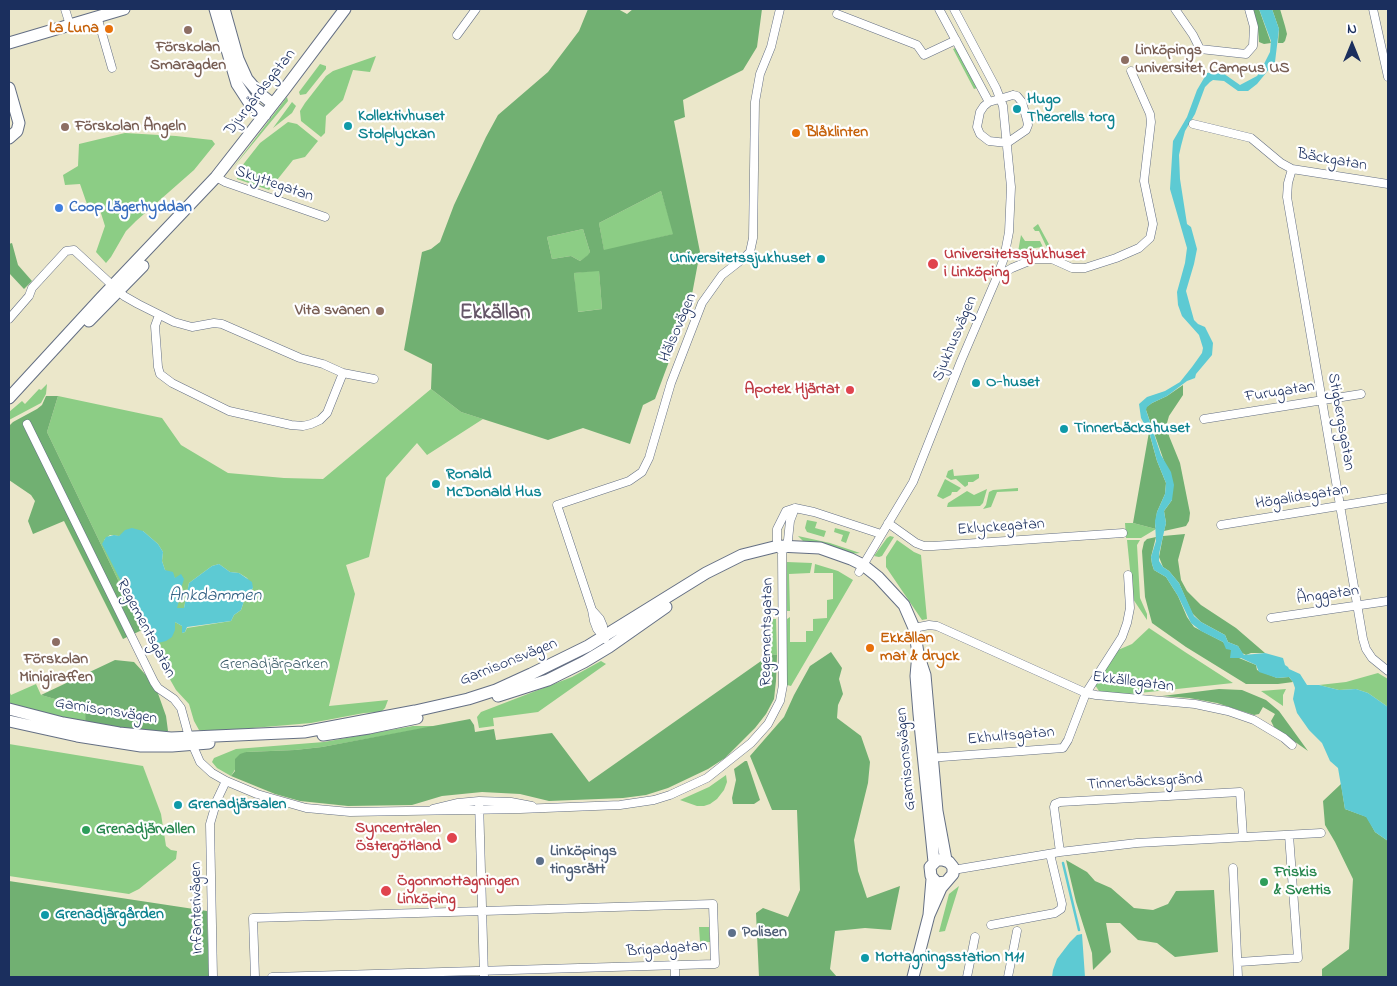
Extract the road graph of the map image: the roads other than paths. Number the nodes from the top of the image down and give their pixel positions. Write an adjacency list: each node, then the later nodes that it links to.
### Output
1 (65, 9): 15 (street)
2 (124, 9): 14 (street)
3 (215, 9): 26 (street)
4 (224, 9): 25 (street)
5 (345, 9): 25 (street, Djurgårdsgatan)
6 (476, 9): 16 (street)
7 (780, 9): 60 (street, Hälsovägen)
8 (939, 9): 17 (street)
9 (954, 9): 23 (street, Sjukhusvägen)
10 (1175, 9): 11 (street)
11 (1249, 9)
12 (1373, 9): 21 (street)
13 (837, 14): 17 (street)
14 (98, 16): 15 (street); 19 (street)
15 (70, 25): 18 (street)
16 (457, 35)
17 (956, 40): 24 (street)
18 (9, 43)
19 (112, 68)
20 (1131, 71): 34 (street)
21 (1388, 77)
22 (9, 88): 28 (street)
23 (1001, 98): 24 (street); 29 (street, Sjukhusvägen); 29 (street)
24 (989, 102): 29 (street)
25 (273, 104): 26 (street, Djurgårdsgatan)
26 (264, 115): 31 (street, Djurgårdsgatan)
27 (1194, 124): 30 (street, Bäckgatan)
28 (9, 138)
29 (1007, 143): 34 (street, Sjukhusvägen)
30 (1292, 169): 32 (street, Bäckgatan); 42 (street, Stigbergsgatan)
31 (216, 177): 33 (street, Skyttegatan); 35 (street, Djurgårdsgatan)
32 (1388, 184)
33 (325, 217)
34 (997, 277): 49 (street, Sjukhusvägen)
35 (116, 288): 36 (street); 37 (street); 41 (street, Djurgårdsgatan); 43 (street, Djurgårdsgatan)
36 (159, 315): 38 (street); 38 (street)
37 (9, 319)
38 (343, 373): 39 (street)
39 (374, 379)
40 (1361, 394): 42 (street, Furugatan)
41 (9, 398)
42 (1322, 400): 44 (street, Furugatan); 47 (street, Stigbergsgatan)
43 (9, 407)
44 (1204, 419)
45 (27, 424): 66 (street, Regementsgatan)
46 (1388, 498): 47 (street, Högalidsgatan)
47 (1341, 506): 50 (street, Högalidsgatan); 57 (street, Stigbergsgatan)
48 (795, 508): 52 (street); 53 (street); 53 (street)
49 (888, 523): 51 (street, Eklyckegatan); 52 (street, Sjukhusvägen)
50 (1221, 525)
51 (1123, 533)
52 (881, 534): 54 (street, Sjukhusvägen)
53 (782, 548): 54 (street, Garnisonsvägen); 60 (street, Garnisonsvägen); 61 (street, Garnisonsvägen); 70 (street, Regementsgatan)
54 (861, 568): 59 (street, Garnisonsvägen)
55 (1128, 575): 63 (street, Ekhultsgatan)
56 (1388, 601): 57 (street, Änggatan)
57 (1358, 606): 58 (street, Änggatan); 62 (street, Stigbergsgatan)
58 (1271, 618)
59 (911, 623): 63 (street, Ekkällegatan); 68 (street, Garnisonsvägen)
60 (603, 637): 61 (street, Hälsovägen); 66 (street, Garnisonsvägen)
61 (609, 647): 66 (street, Garnisonsvägen)
62 (1388, 671)
63 (1086, 693): 67 (street, Ekkällegatan); 68 (street, Ekhultsgatan)
64 (9, 709): 66 (street, Garnisonsvägen)
65 (9, 721): 66 (street, Garnisonsvägen)
66 (190, 741): 69 (street, Regementsgatan)
67 (1292, 745)
68 (928, 758): 76 (street, Garnisonsvägen)
69 (226, 781): 70 (street, Regementsgatan); 88 (street, Infanterivägen)
70 (479, 805): 80 (street)
71 (1322, 833): 72 (street)
72 (1289, 834): 73 (street); 85 (street)
73 (1243, 837): 74 (street); 74 (street, Tinnerbäcksgränd)
74 (1060, 852): 75 (street)
75 (1050, 854): 76 (street); 82 (street)
76 (945, 864): 78 (street, Garnisonsvägen); 79 (street)
77 (1233, 868): 85 (street)
78 (932, 879): 79 (street); 81 (street)
79 (946, 882): 81 (street)
80 (483, 911): 86 (street, Brigadgatan); 87 (street); 89 (street, Brigadgatan)
81 (929, 916): 92 (street)
82 (991, 925)
83 (1017, 930): 94 (street)
84 (975, 936): 93 (street)
85 (1238, 962): 95 (street)
86 (675, 965): 87 (street, Brigadgatan); 91 (street)
87 (484, 974): 90 (street, Brigadgatan)
88 (213, 977)
89 (255, 977)
90 (272, 977)
91 (675, 977)
92 (913, 977)
93 (967, 977)
94 (1008, 977)
95 (1238, 977)

